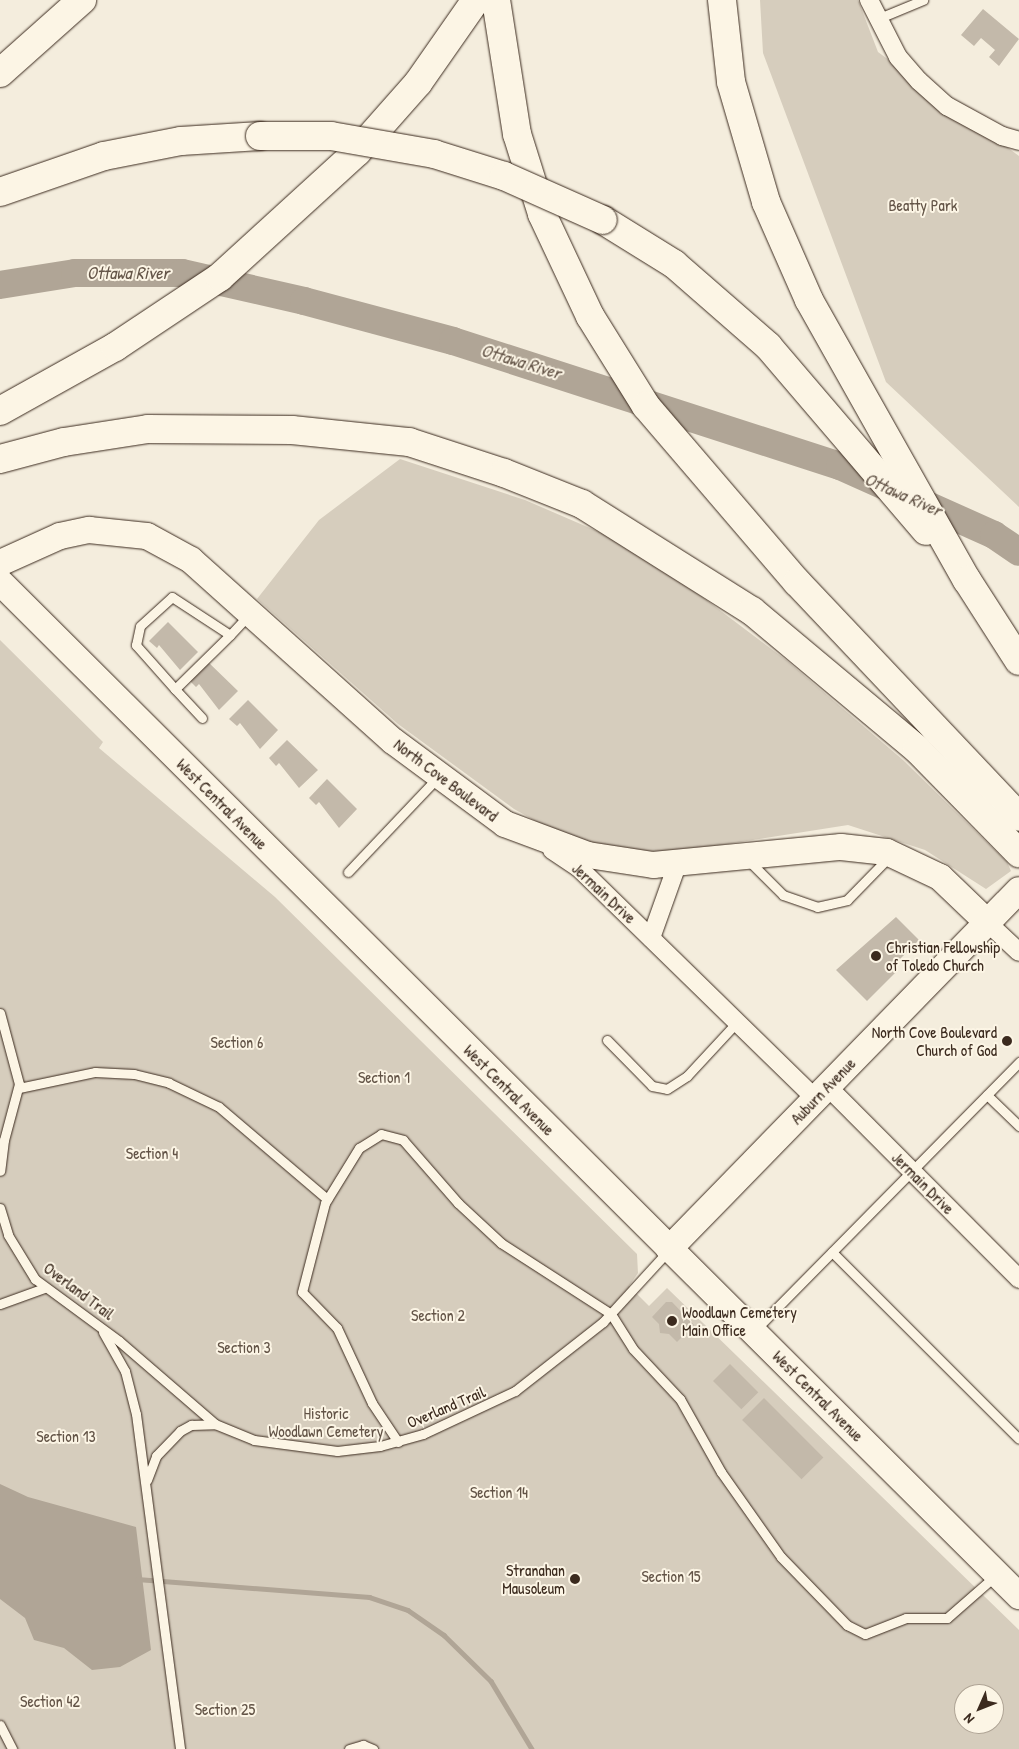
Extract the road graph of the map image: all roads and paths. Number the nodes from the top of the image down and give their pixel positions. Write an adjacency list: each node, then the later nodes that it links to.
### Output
1 (68, 0): 9 (highway)
2 (82, 0): 10 (highway)
3 (476, 0): 13 (highway)
4 (496, 0): 24 (highway)
5 (722, 0): 17 (highway)
6 (870, 0): 8 (street)
7 (923, 0): 8 (lane)
8 (877, 19): 11 (street)
9 (0, 56)
10 (0, 74)
11 (1019, 141)
12 (0, 192): 17 (highway, bridge)
13 (0, 410)
14 (0, 459): 26 (highway)
15 (0, 563): 18 (street, North Cove Boulevard)
16 (0, 582): 48 (street, West Central Avenue)
17 (973, 590): 20 (highway)
18 (252, 612): 19 (lane); 23 (street, North Cove Boulevard)
19 (230, 635): 21 (lane); 21 (lane)
20 (1019, 661)
21 (175, 689): 22 (lane)
22 (202, 718)
23 (438, 777): 25 (street, North Cove Boulevard); 30 (lane)
24 (1019, 817)
25 (529, 835): 29 (street, North Cove Boulevard); 33 (street, Jermain Drive)
26 (1019, 853)
27 (892, 854): 28 (street, North Cove Boulevard); 28 (lane); 32 (street, North Cove Boulevard)
28 (745, 857): 29 (street, North Cove Boulevard)
29 (677, 865): 33 (street, Jermain Drive)
30 (348, 872)
31 (1013, 897): 32 (street, Auburn Avenue)
32 (988, 923): 34 (street, North Cove Boulevard); 40 (street, Auburn Avenue)
33 (651, 938): 36 (street, Jermain Drive)
34 (1019, 952)
35 (0, 1014): 39 (lane)
36 (737, 1022): 37 (lane); 40 (street, Jermain Drive)
37 (608, 1040)
38 (1019, 1062): 41 (lane)
39 (19, 1088): 43 (lane); 46 (lane)
40 (822, 1093): 45 (street, Jermain Drive); 48 (street, Auburn Avenue)
41 (987, 1095): 42 (lane); 45 (lane)
42 (1019, 1126)
43 (0, 1160): 44 (lane)
44 (0, 1171)
45 (911, 1171): 49 (lane); 50 (street, Jermain Drive)
46 (327, 1199): 53 (lane); 58 (lane)
47 (0, 1214): 51 (lane, Overland Trail)
48 (669, 1249): 53 (lane, Overland Trail); 55 (street, West Central Avenue)
49 (832, 1252): 55 (lane); 57 (lane)
50 (1019, 1279)
51 (44, 1288): 52 (lane); 54 (lane, Overland Trail)
52 (0, 1304)
53 (610, 1314): 58 (lane, Overland Trail); 60 (lane)
54 (92, 1320): 56 (lane, Overland Trail); 59 (lane)
55 (753, 1332): 60 (street, West Central Avenue)
56 (215, 1424): 58 (lane, Overland Trail); 59 (lane)
57 (1019, 1439)
58 (398, 1442)
59 (146, 1490): 64 (lane)
60 (997, 1574): 61 (street, West Central Avenue)
61 (1019, 1596)
62 (0, 1725): 63 (lane)
63 (12, 1749)
64 (180, 1749)
65 (350, 1749): 66 (lane)
66 (373, 1749)

